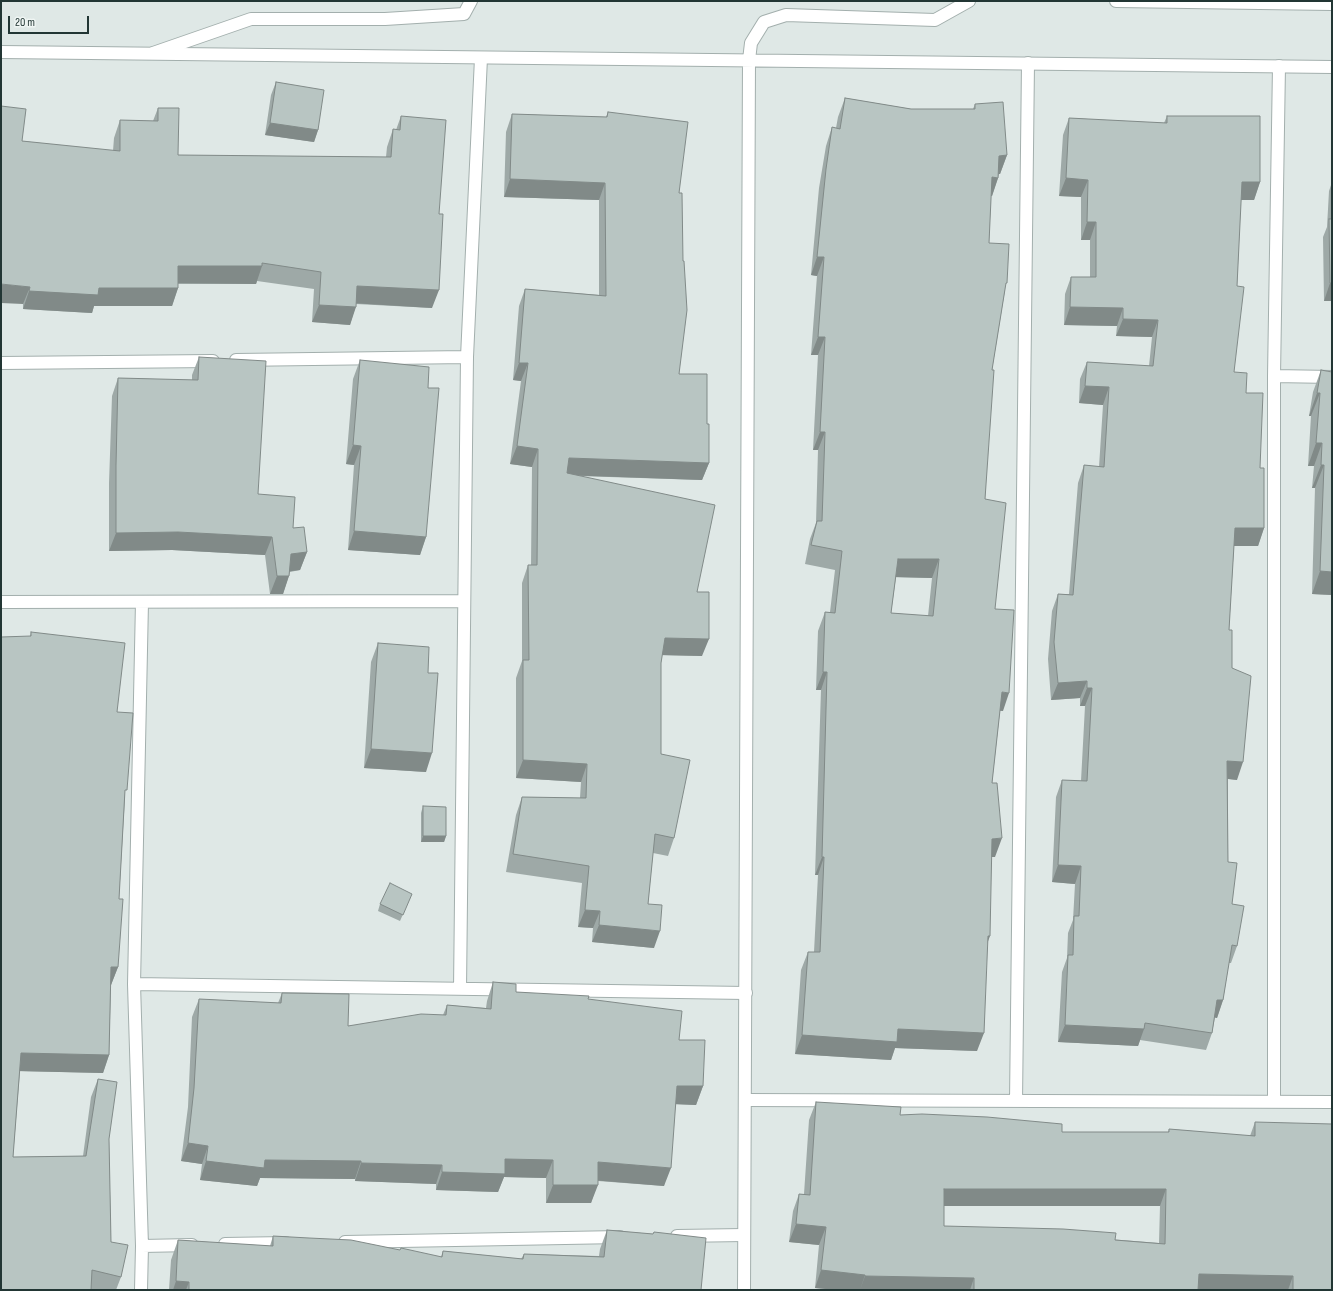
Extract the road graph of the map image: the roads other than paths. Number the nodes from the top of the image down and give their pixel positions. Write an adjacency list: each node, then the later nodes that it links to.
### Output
1 (471, 1): 6 (street)
2 (969, 1): 8 (street)
3 (1116, 1): 4 (street)
4 (1332, 4)
5 (1, 52): 6 (street)
6 (152, 54): 7 (street)
7 (481, 58): 8 (street); 12 (street)
8 (749, 60): 9 (street); 21 (street)
9 (1028, 63): 10 (street); 23 (street)
10 (1279, 66): 11 (street); 14 (street)
11 (1332, 67)
12 (467, 357): 13 (street); 16 (street)
13 (1, 364)
14 (1274, 376): 15 (street); 24 (street)
15 (1332, 377)
16 (464, 601): 18 (street); 20 (street)
17 (1, 602): 18 (street)
18 (142, 602): 19 (street)
19 (134, 984): 20 (street); 31 (street)
20 (460, 988): 21 (street)
21 (746, 993): 22 (street)
22 (745, 1100): 23 (street); 26 (street)
23 (1016, 1101): 24 (street)
24 (1274, 1102): 25 (street)
25 (1332, 1102)
26 (744, 1235): 28 (street); 33 (street)
27 (633, 1237): 29 (street)
28 (665, 1237)
29 (332, 1242)
30 (300, 1243): 31 (street)
31 (142, 1246): 32 (street)
32 (141, 1290)
33 (744, 1290)

